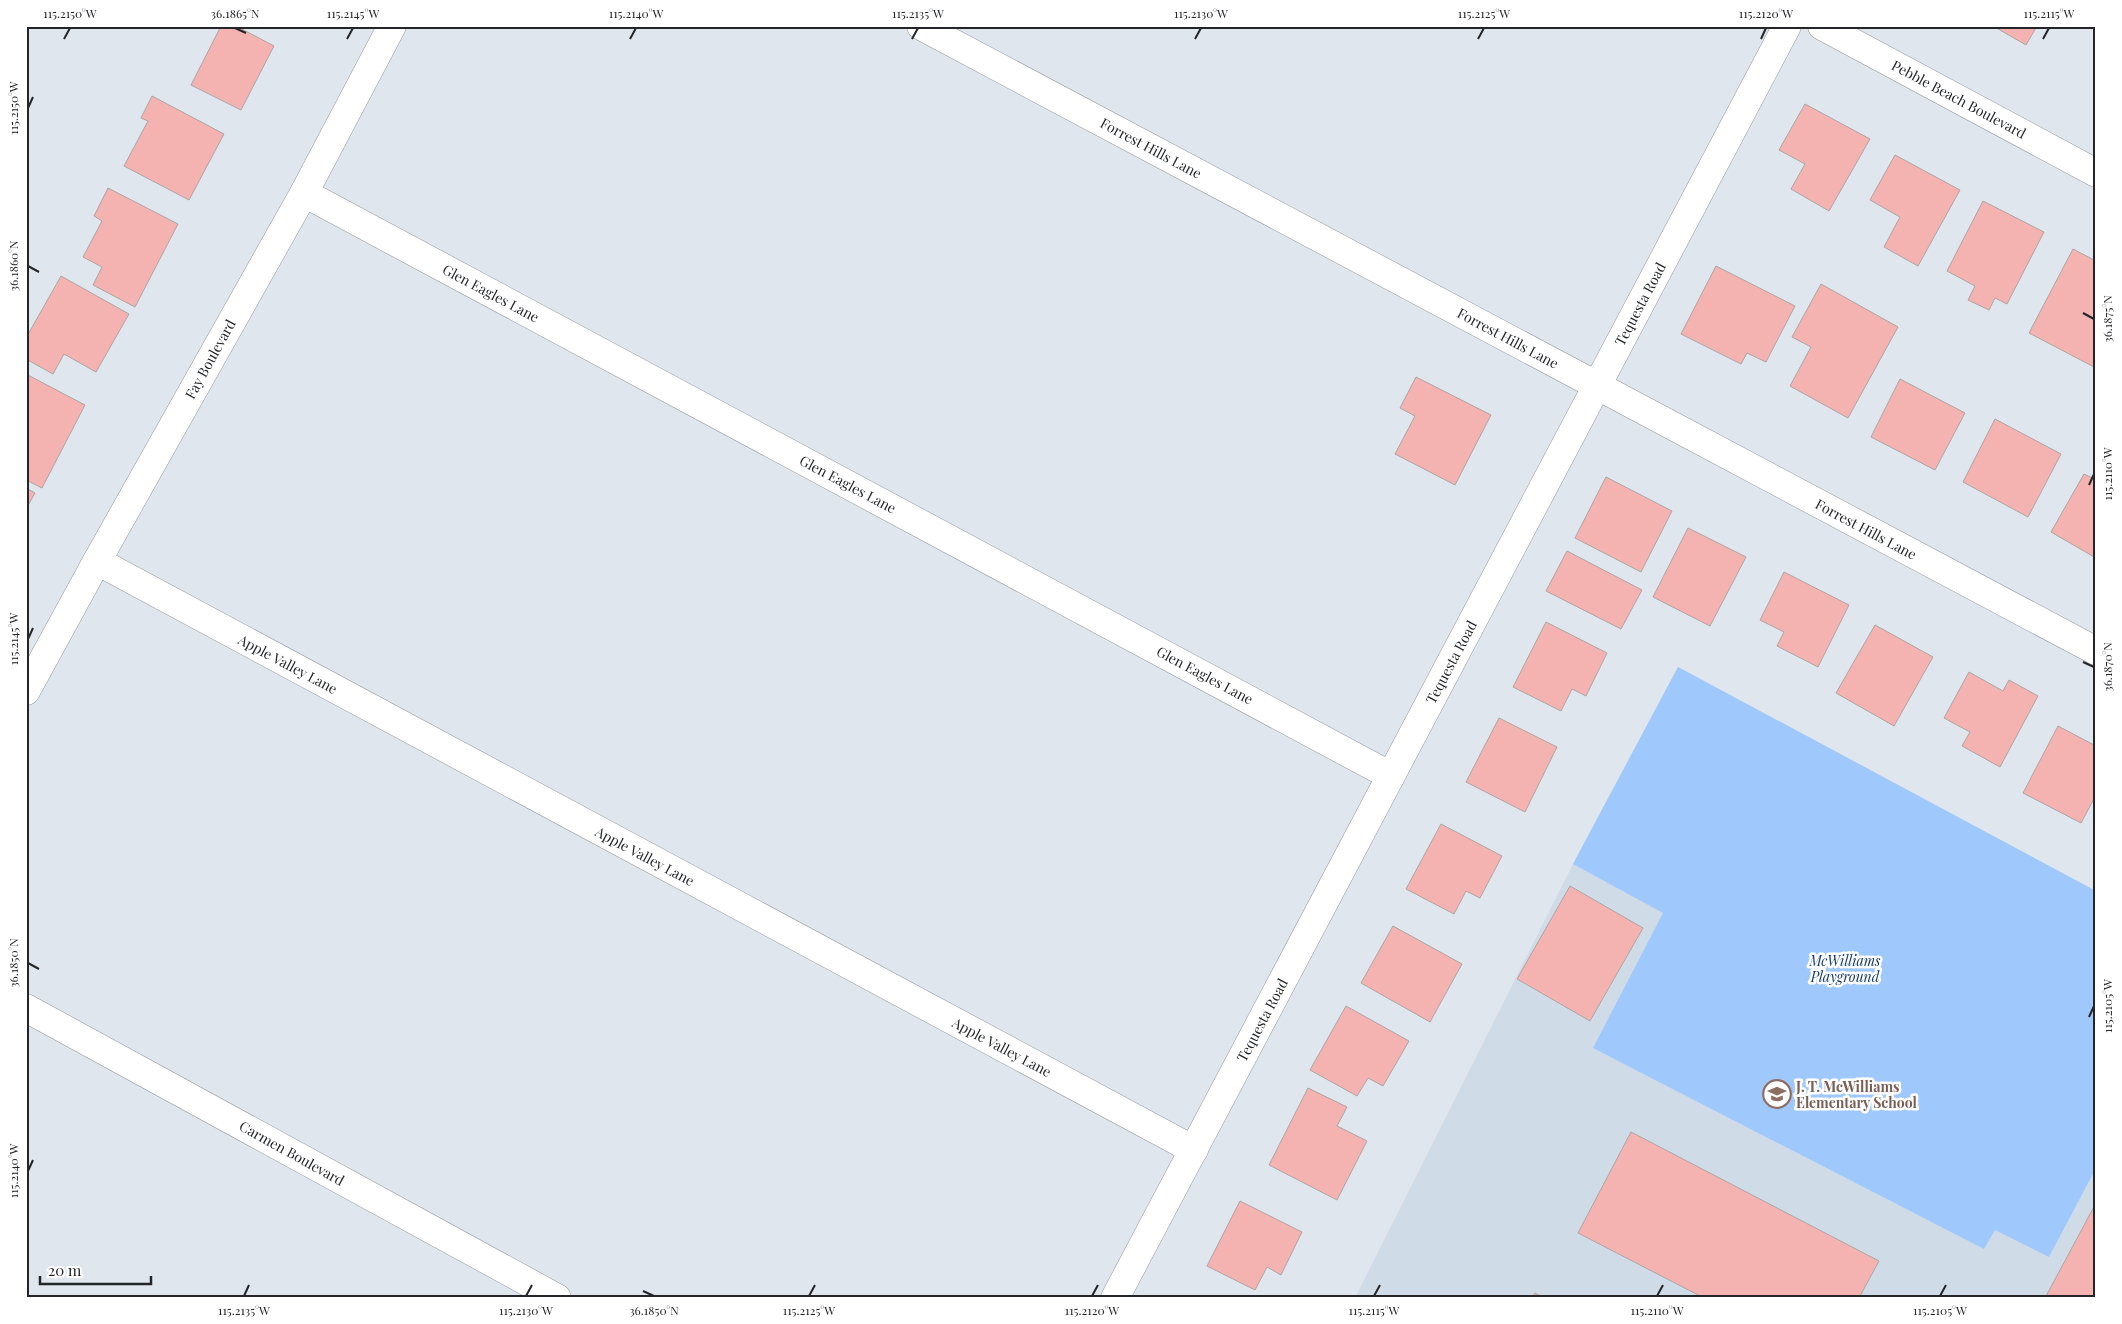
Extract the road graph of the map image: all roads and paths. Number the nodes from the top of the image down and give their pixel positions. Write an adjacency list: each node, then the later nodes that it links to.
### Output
1 (392, 26): 6 (street, Fay Boulevard)
2 (920, 26): 7 (street, Forrest Hills Lane)
3 (1787, 26): 7 (street, Tequesta Road)
4 (1822, 26): 5 (street, Pebble Beach Boulevard)
5 (2096, 173)
6 (304, 193): 8 (street, Fay Boulevard); 11 (street, Glen Eagles Lane)
7 (1598, 386): 9 (street, Forrest Hills Lane); 11 (street, Tequesta Road)
8 (96, 561): 10 (street, Fay Boulevard); 13 (street, Apple Valley Lane)
9 (2096, 651)
10 (26, 691)
11 (1391, 776): 13 (street, Tequesta Road)
12 (26, 1008): 14 (street, Carmen Boulevard)
13 (1194, 1150): 15 (street, Tequesta Road)
14 (557, 1298)
15 (1115, 1298)

